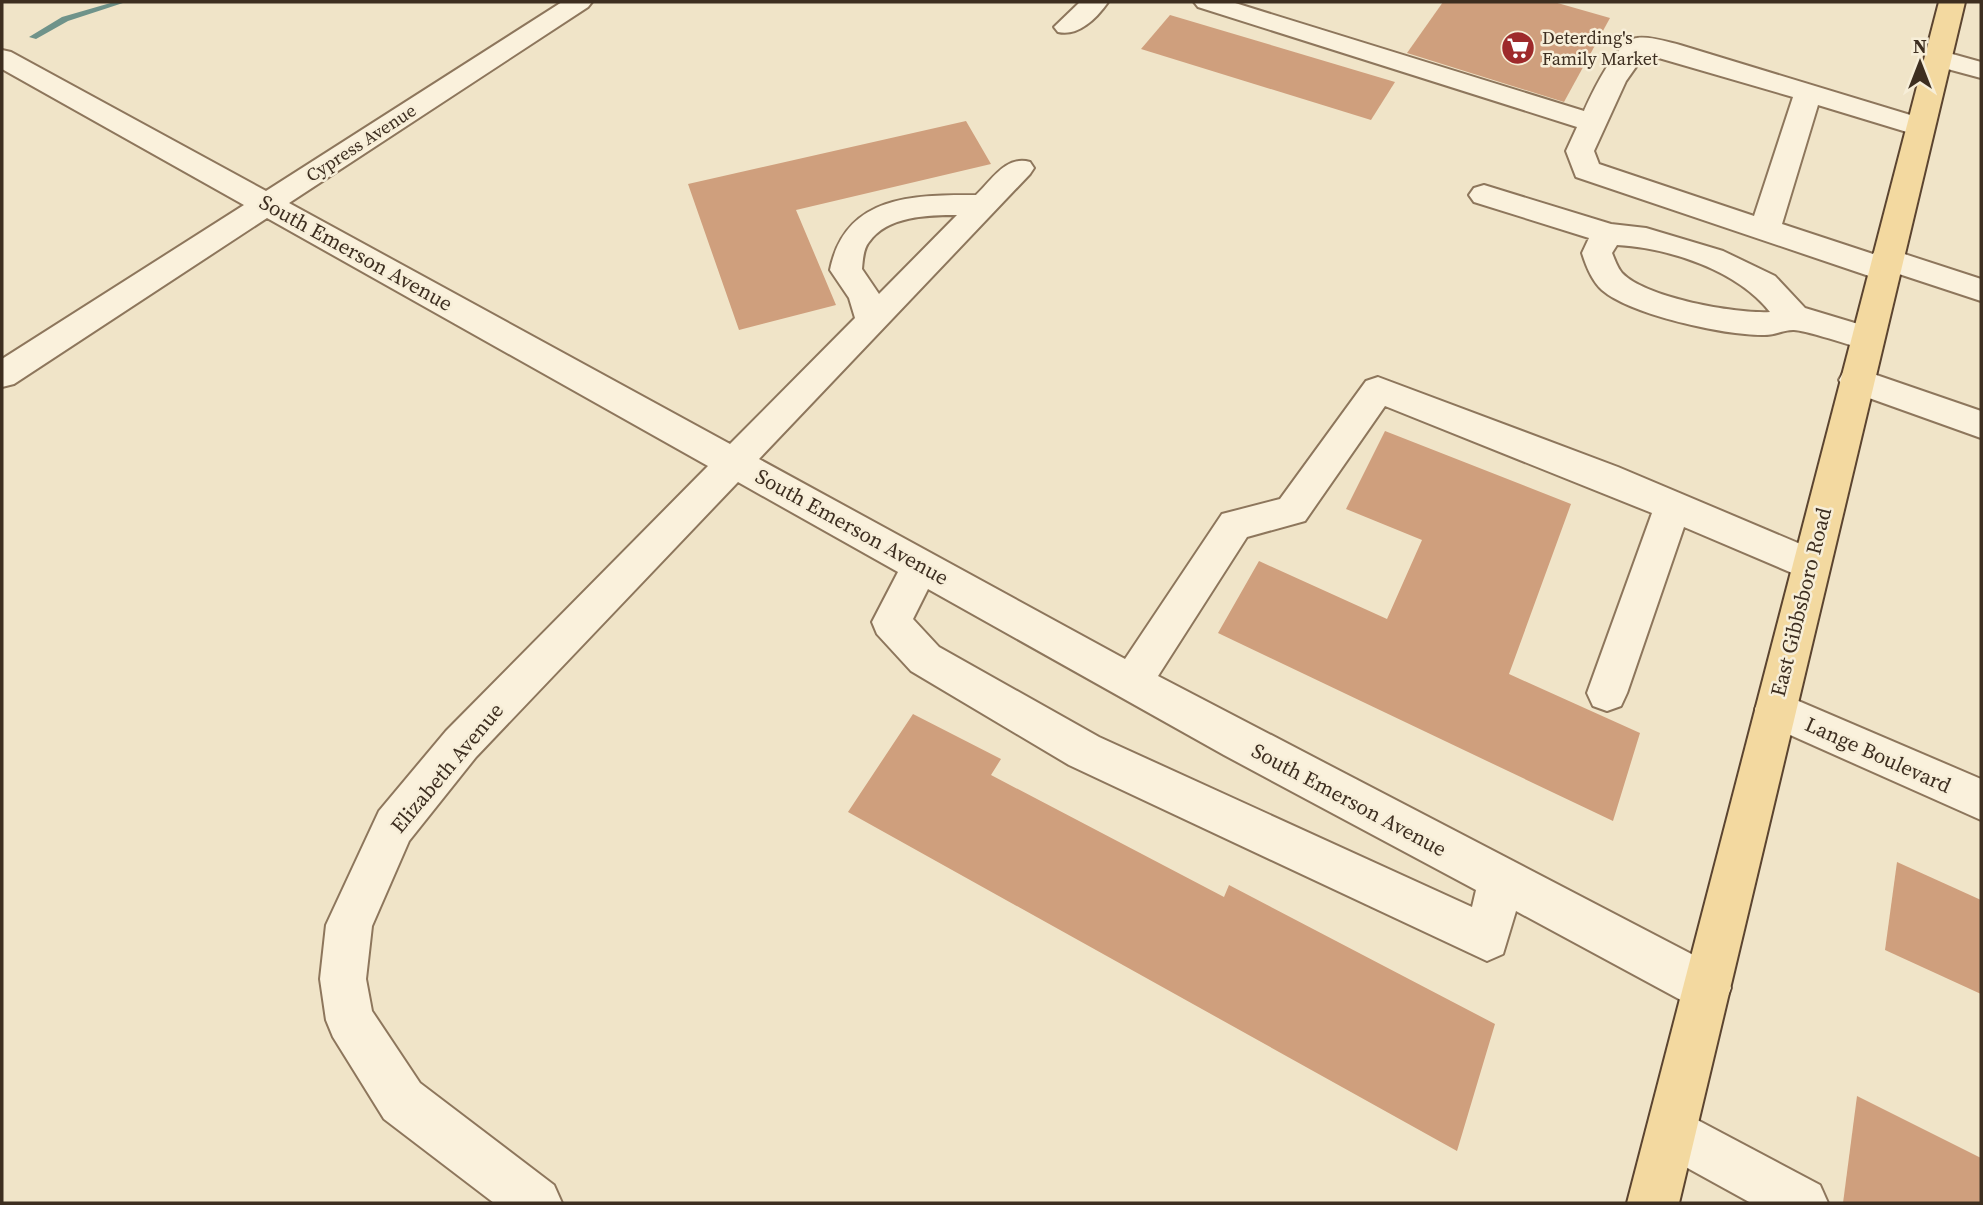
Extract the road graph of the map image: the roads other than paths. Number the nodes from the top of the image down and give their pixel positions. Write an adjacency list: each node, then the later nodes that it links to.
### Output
1 (579, 2): 14 (street, Cypress Avenue)
2 (1095, 2): 5 (street)
3 (1207, 2): 10 (street)
4 (1952, 2): 7 (main road, East Gibbsboro Road)
5 (1067, 27)
6 (2, 58): 14 (street, South Emerson Avenue)
7 (1938, 58): 8 (street); 11 (main road, East Gibbsboro Road)
8 (1981, 70)
9 (1808, 94): 10 (street); 11 (street); 16 (street)
10 (1594, 123): 16 (street)
11 (1920, 127): 18 (main road, East Gibbsboro Road)
12 (1020, 168): 15 (street, Elizabeth Avenue)
13 (1484, 195): 17 (street)
14 (266, 204): 23 (street, Cypress Avenue); 26 (street, South Emerson Avenue)
15 (985, 205): 21 (street, Elizabeth Avenue); 21 (street)
16 (1765, 229): 18 (street)
17 (1610, 234): 20 (street); 20 (street)
18 (1885, 264): 19 (street); 22 (main road, East Gibbsboro Road)
19 (1981, 290)
20 (1791, 315): 22 (street)
21 (872, 322): 26 (street, Elizabeth Avenue)
22 (1867, 338): 24 (main road, East Gibbsboro Road)
23 (2, 376)
24 (1856, 380): 25 (street); 29 (main road, East Gibbsboro Road)
25 (1981, 425)
26 (736, 462): 28 (street, South Emerson Avenue); 37 (street, Elizabeth Avenue)
27 (1673, 506): 29 (street); 30 (street); 31 (street)
28 (922, 565): 30 (street, South Emerson Avenue); 34 (street)
29 (1811, 565): 32 (main road, East Gibbsboro Road)
30 (1132, 682): 34 (street, South Emerson Avenue)
31 (1607, 693)
32 (1775, 709): 33 (street, Lange Boulevard); 35 (main road, East Gibbsboro Road)
33 (1981, 800)
34 (1501, 880): 35 (street, South Emerson Avenue)
35 (1707, 988): 36 (main road, East Gibbsboro Road)
36 (1671, 1131): 38 (main road, East Gibbsboro Road); 39 (street)
37 (536, 1203)
38 (1653, 1203)
39 (1801, 1203)

